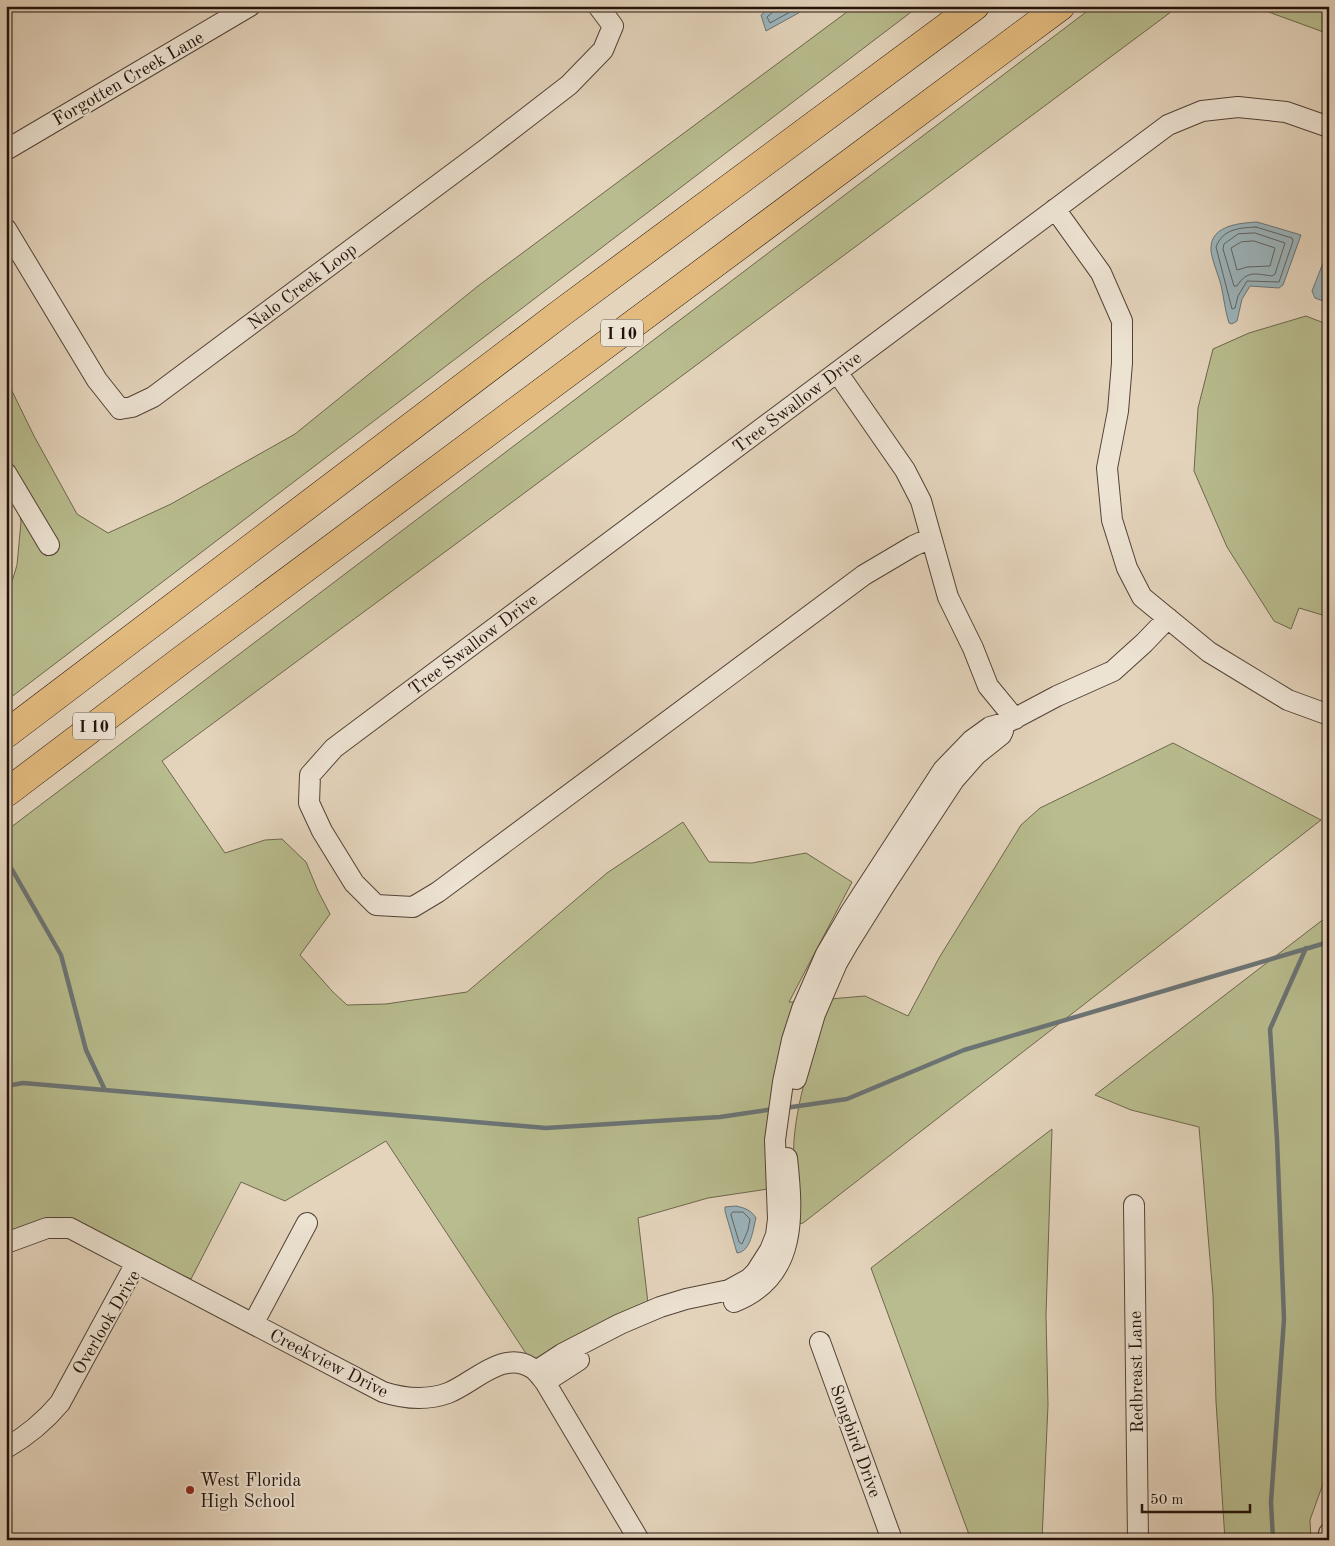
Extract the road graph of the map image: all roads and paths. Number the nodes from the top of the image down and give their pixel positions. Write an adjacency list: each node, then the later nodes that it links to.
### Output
1 (250, 6): 6 (street, Forgotten Creek Lane)
2 (598, 6): 8 (street, Nalo Creek Loop)
3 (975, 6): 17 (highway, I 10)
4 (1062, 6): 18 (highway, I 10)
5 (1329, 127): 7 (street, Tree Swallow Drive)
6 (6, 150)
7 (1055, 209): 9 (street, Tree Swallow Drive); 14 (street)
8 (6, 229)
9 (837, 372): 12 (street); 12 (street, Tree Swallow Drive)
10 (6, 473): 11 (street)
11 (11, 495): 13 (street)
12 (931, 538): 16 (street)
13 (49, 545)
14 (1168, 618): 15 (street); 16 (street)
15 (1329, 714)
16 (1012, 720): 25 (street)
17 (6, 734)
18 (6, 793)
19 (1134, 1205): 30 (street, Redbreast Lane)
20 (307, 1223): 23 (street)
21 (6, 1243): 22 (street)
22 (136, 1263): 23 (street, Overlook Drive); 26 (street, Overlook Drive)
23 (253, 1324): 25 (street, Creekview Drive)
24 (820, 1342): 29 (street, Songbird Drive)
25 (533, 1372): 28 (street)
26 (6, 1448)
27 (1329, 1534): 31 (street)
28 (640, 1540)
29 (892, 1540)
30 (1138, 1540)
31 (1329, 1540)

